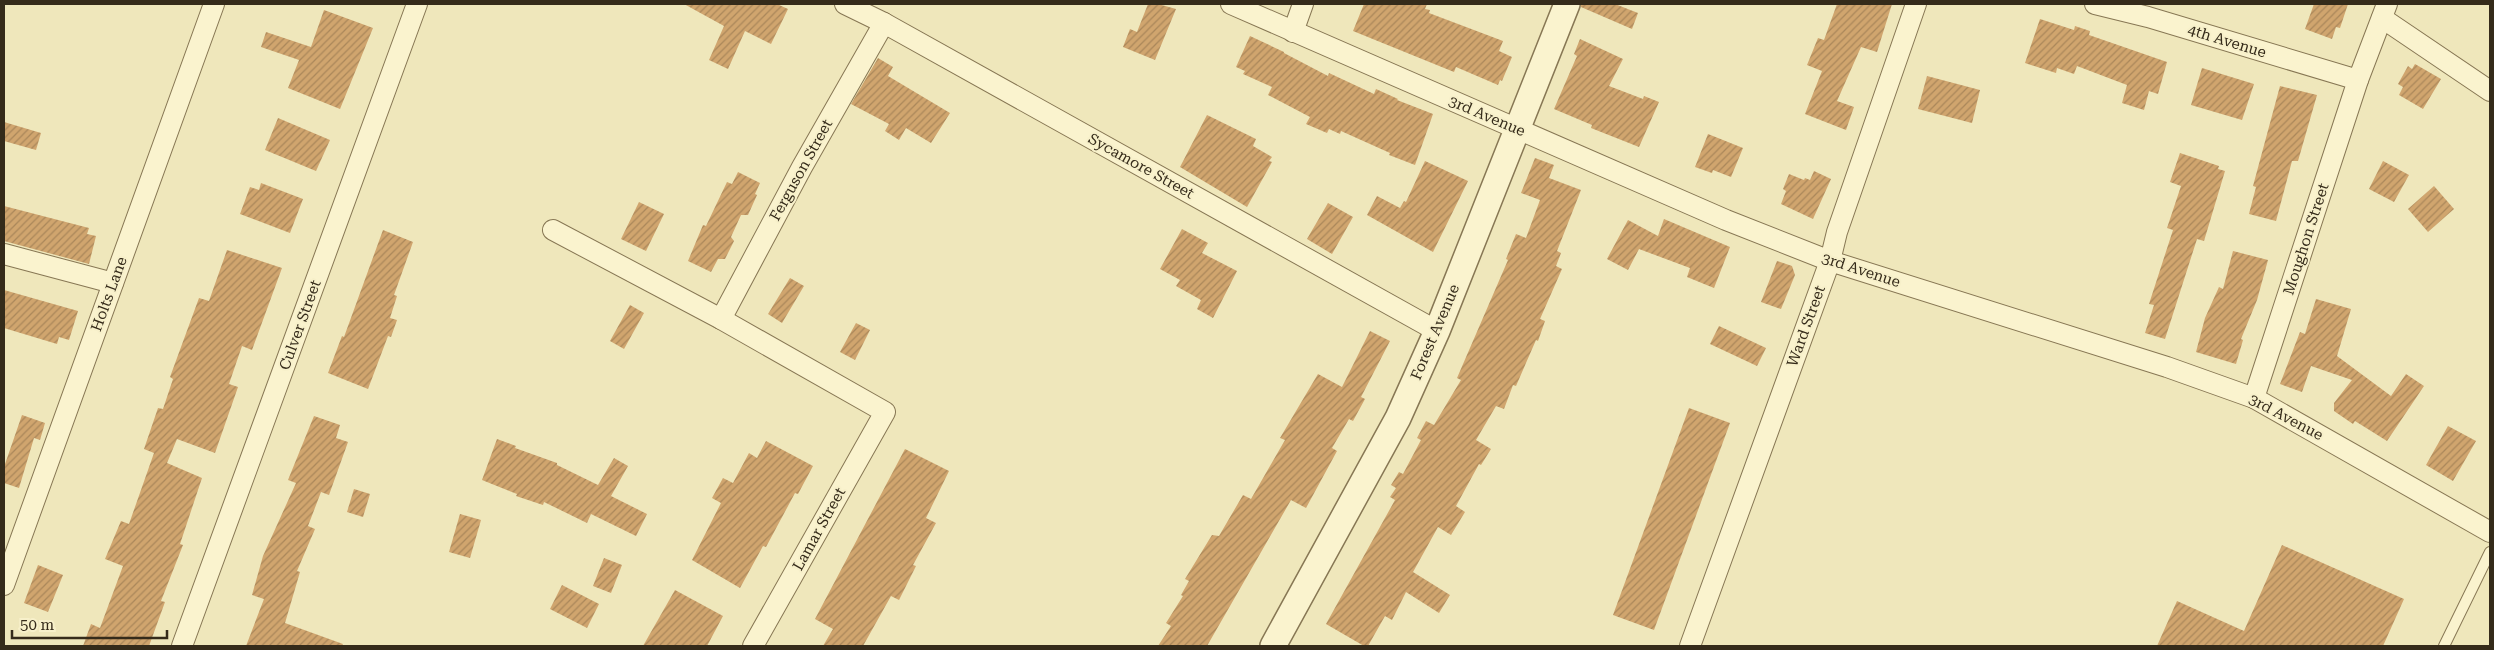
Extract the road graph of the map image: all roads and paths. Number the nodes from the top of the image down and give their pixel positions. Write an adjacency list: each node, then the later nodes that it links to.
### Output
1 (214, 4): 19 (street, Holts Lane)
2 (417, 4): 26 (street, Culver Street)
3 (844, 4): 11 (street, Sycamore Street)
4 (1231, 4): 12 (street, 3rd Avenue)
5 (1303, 4): 12 (street)
6 (1568, 4): 15 (street, Forest Avenue)
7 (1916, 4): 18 (street, Ward Street)
8 (2095, 4): 9 (street, 4th Avenue)
9 (2151, 10): 13 (street, 4th Avenue)
10 (2385, 11): 13 (street, Moughon Street); 14 (street)
11 (884, 23): 20 (street, Ferguson Street); 21 (street, Sycamore Street)
12 (1293, 32): 15 (street, 3rd Avenue)
13 (2358, 80): 22 (street, Moughon Street)
14 (2490, 91)
15 (1518, 130): 18 (street, 3rd Avenue); 21 (street, Forest Avenue)
16 (553, 230): 20 (street)
17 (4, 254): 19 (street)
18 (1830, 261): 22 (street, 3rd Avenue); 29 (street, Ward Street)
19 (113, 283): 25 (street, Holts Lane)
20 (721, 319): 27 (street, Lamar Street)
21 (1437, 331): 28 (street, Forest Avenue)
22 (2254, 398): 23 (street, 3rd Avenue)
23 (2490, 532)
24 (2490, 552): 30 (lane)
25 (4, 585)
26 (182, 646)
27 (753, 646)
28 (1273, 646)
29 (1690, 646)
30 (2444, 646)

